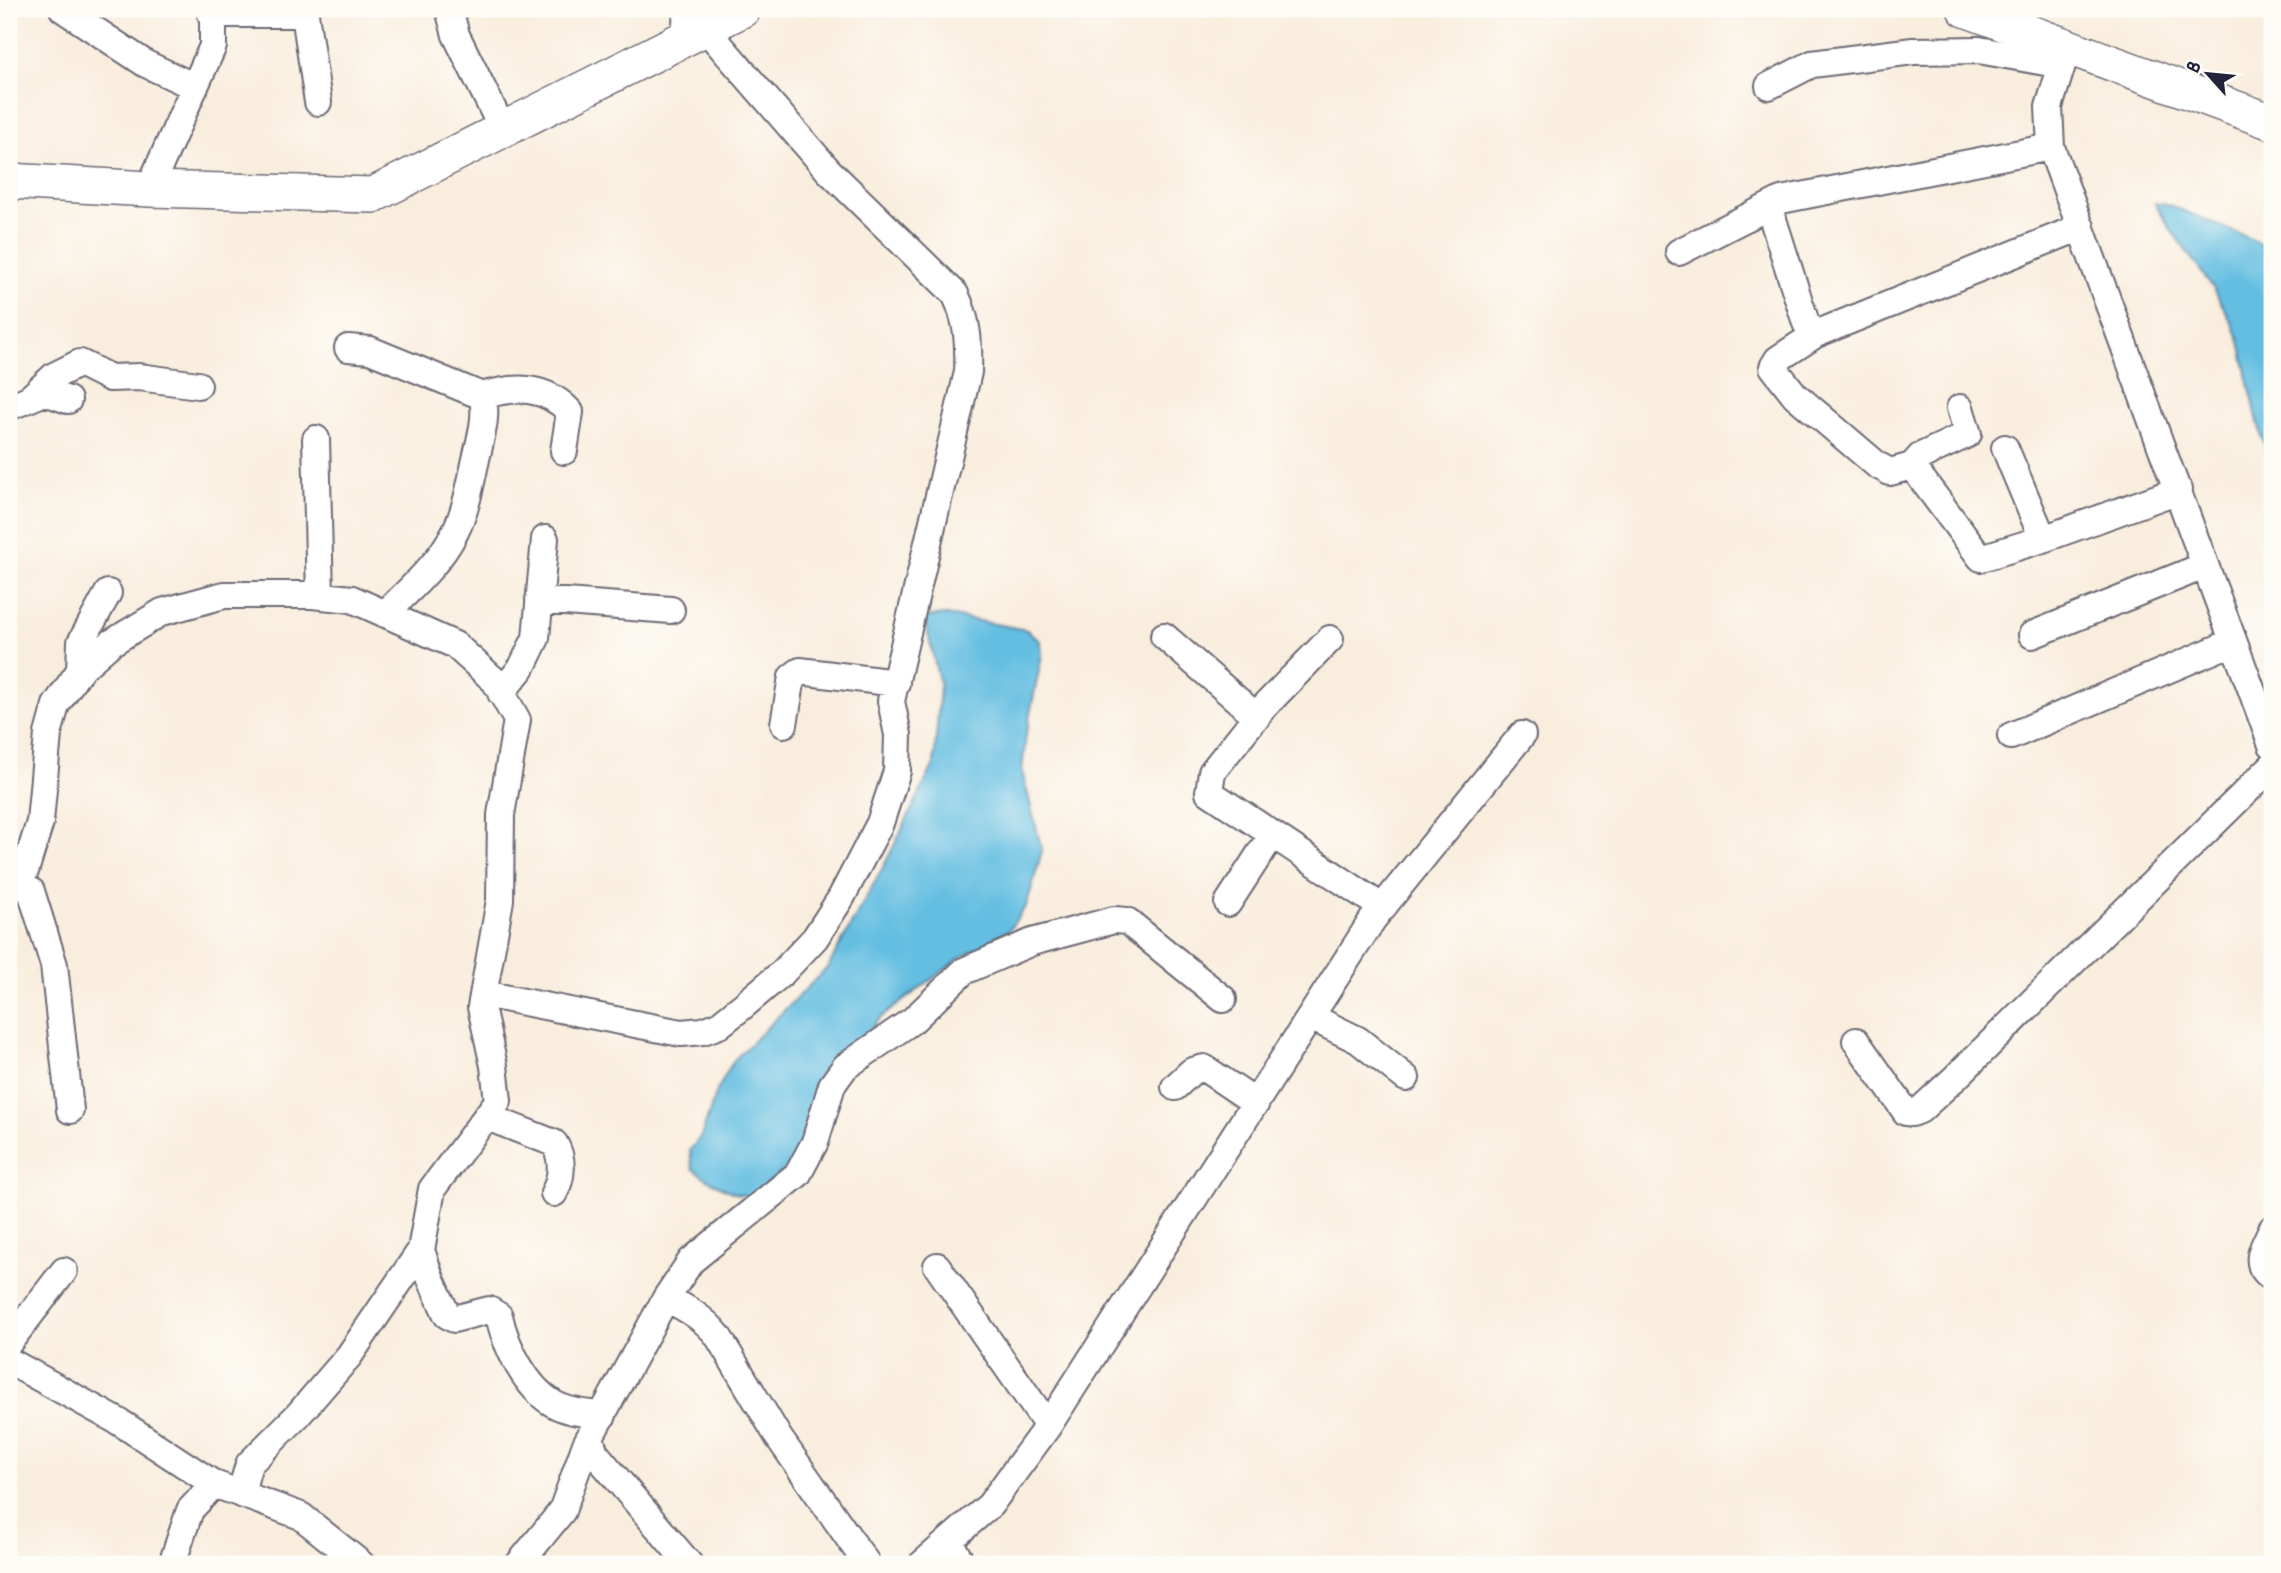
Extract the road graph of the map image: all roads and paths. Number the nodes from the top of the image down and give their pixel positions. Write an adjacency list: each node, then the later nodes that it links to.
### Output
1 (63, 9): 9 (street)
2 (449, 9): 12 (street)
3 (743, 9): 6 (main road)
4 (1965, 9): 7 (main road)
5 (210, 11): 9 (street); 10 (street)
6 (693, 25): 12 (main road); 44 (street)
7 (2066, 57): 8 (street); 11 (main road); 13 (street)
8 (1769, 86)
9 (195, 87): 15 (street)
10 (318, 102)
11 (2272, 122)
12 (503, 130): 15 (main road)
13 (2052, 147): 16 (street); 17 (street)
14 (9, 181): 15 (main road)
15 (149, 189)
16 (1769, 207): 18 (street); 19 (street)
17 (2081, 227): 19 (street); 30 (street)
18 (1679, 252)
19 (1816, 334): 29 (street)
20 (348, 348): 22 (street)
21 (198, 385): 24 (street)
22 (482, 396): 28 (street); 38 (street)
23 (68, 400): 24 (street)
24 (20, 402)
25 (1960, 408): 29 (street)
26 (316, 439): 35 (street)
27 (2005, 448): 32 (street)
28 (564, 451)
29 (1912, 466): 32 (street)
30 (2179, 490): 32 (street); 33 (street)
31 (545, 539): 36 (street)
32 (2043, 539)
33 (2204, 566): 39 (street); 42 (street)
34 (108, 593): 43 (street)
35 (320, 596): 38 (street); 43 (street)
36 (539, 600): 37 (street); 45 (street)
37 (671, 610)
38 (386, 614): 45 (street)
39 (2032, 635)
40 (1164, 636): 46 (street)
41 (1331, 639): 46 (street)
42 (2233, 642): 49 (street); 50 (street)
43 (80, 670): 53 (street)
44 (896, 683): 47 (street); 56 (street)
45 (501, 693): 56 (street)
46 (1257, 717): 52 (street)
47 (784, 724)
48 (1522, 735): 55 (street)
49 (2011, 736)
50 (2272, 745)
51 (2272, 766): 59 (street)
52 (1272, 835): 54 (street); 55 (street)
53 (13, 884): 63 (street)
54 (1227, 903)
55 (1383, 908): 58 (street)
56 (484, 994): 64 (street)
57 (1223, 999): 71 (street)
58 (1311, 1017): 60 (street); 62 (street)
59 (1856, 1041)
60 (1406, 1078)
61 (1175, 1087): 62 (street)
62 (1256, 1103): 75 (street)
63 (70, 1110)
64 (487, 1118): 65 (street); 67 (street)
65 (554, 1193)
66 (2272, 1228): 70 (street)
67 (421, 1250): 74 (street); 77 (street)
68 (937, 1266): 75 (street)
69 (64, 1271): 72 (street)
70 (2272, 1277)
71 (666, 1298): 74 (street); 83 (street)
72 (9, 1342)
73 (9, 1361): 76 (street)
74 (597, 1426): 81 (street); 82 (street)
75 (1048, 1426): 78 (street)
76 (214, 1484): 77 (street); 79 (street)
77 (241, 1492): 80 (street)
78 (949, 1541): 84 (street); 85 (street)
79 (172, 1564)
80 (361, 1564)
81 (519, 1564)
82 (689, 1564)
83 (867, 1564)
84 (922, 1564)
85 (962, 1564)

